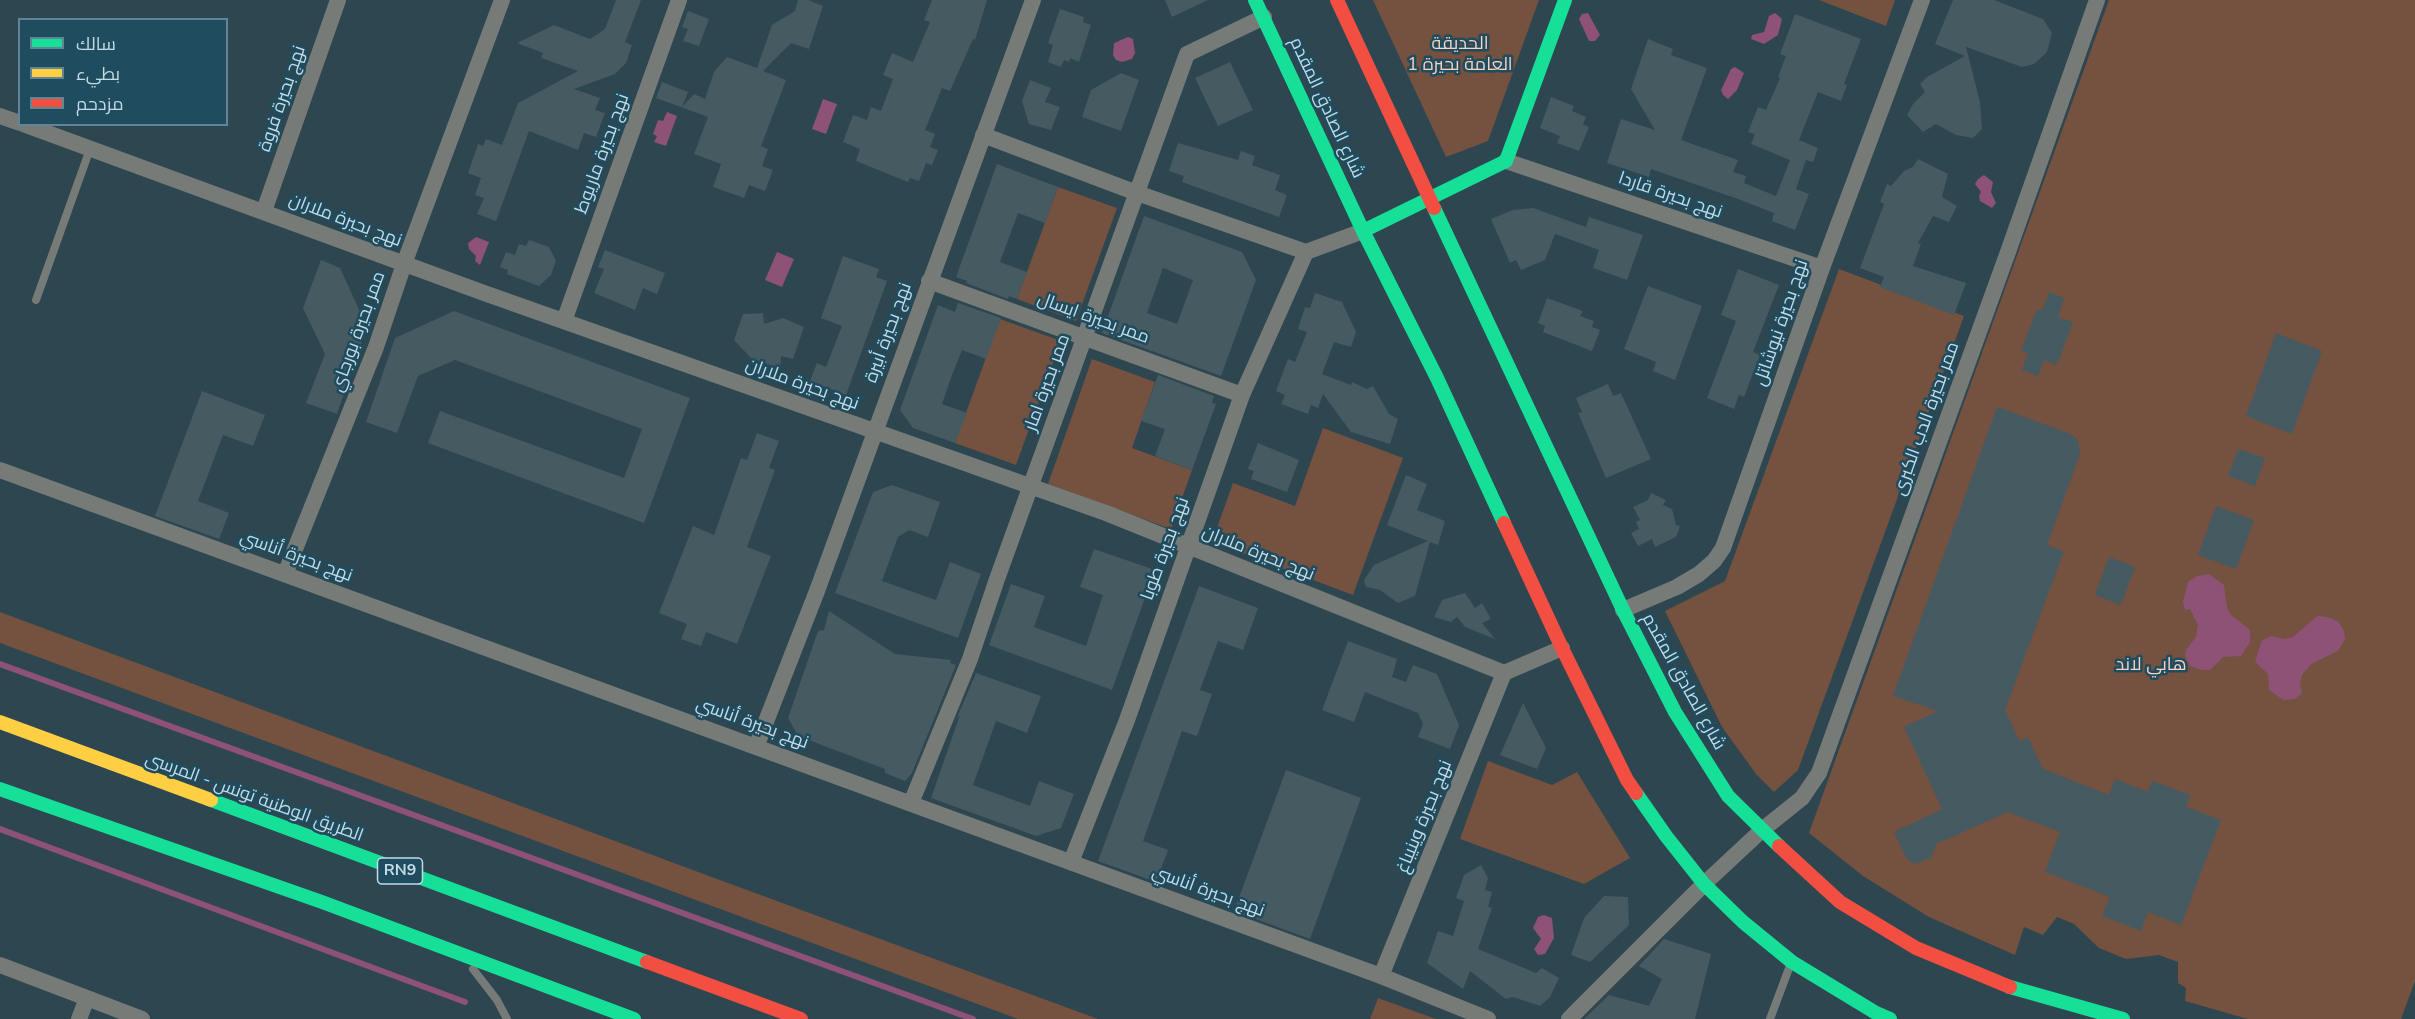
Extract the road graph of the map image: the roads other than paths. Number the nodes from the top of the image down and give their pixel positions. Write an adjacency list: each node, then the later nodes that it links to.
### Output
1 (338, 0): 19 (street, نهج بحيرة فروة)
2 (502, 0): 22 (street, ممر بحيرة بورجاي)
3 (679, 0): 26 (street, نهج بحيرة ماريوط)
4 (1033, 0): 14 (street, نهج بحيرة أبيرة)
5 (1256, 0): 10 (main road, شارع الصادق المقدم)
6 (1337, 0): 18 (main road, شارع الصادق المقدم)
7 (1564, 0): 16 (main road)
8 (1922, 0): 23 (street, نهج بحيرة نيوشاتل)
9 (2097, 0): 41 (street, ممر بحيرة الدب الكبرى)
10 (1264, 17): 17 (street, ممر بحيرة امار); 20 (main road, شارع الصادق المقدم)
11 (0, 116): 12 (street, نهج بحيرة ملاران)
12 (18, 123)
13 (27, 126): 15 (street, نهج بحيرة ملاران)
14 (983, 135): 17 (street); 24 (street, نهج بحيرة أبيرة)
15 (90, 148): 19 (street, نهج بحيرة ملاران); 25 (lane)
16 (1506, 161): 18 (main road); 23 (street, نهج بحيرة قاردا)
17 (1137, 193): 21 (street); 27 (street, ممر بحيرة امار)
18 (1431, 196): 20 (main road); 34 (main road, شارع الصادق المقدم)
19 (264, 211): 22 (street, نهج بحيرة ملاران)
20 (1363, 231): 21 (street); 35 (main road, شارع الصادق المقدم)
21 (1306, 252): 28 (street, نهج بحيرة طوبا)
22 (404, 264): 26 (street, نهج بحيرة ملاران); 33 (street, ممر بحيرة بورجاي)
23 (1822, 268): 34 (street, نهج بحيرة نيوشاتل)
24 (929, 281): 27 (street, ممر بحيرة ايسال); 29 (street, نهج بحيرة أبيرة)
25 (36, 300)
26 (564, 321): 29 (street, نهج بحيرة ملاران)
27 (1085, 337): 28 (street, ممر بحيرة ايسال); 31 (street, ممر بحيرة امار)
28 (1242, 395): 32 (street, نهج بحيرة طوبا)
29 (873, 431): 31 (street, نهج بحيرة ملاران); 38 (street, نهج بحيرة أبيرة)
30 (0, 470): 33 (street, نهج بحيرة أناسي)
31 (1030, 487): 32 (street, نهج بحيرة ملاران); 40 (street, ممر بحيرة امار)
32 (1187, 547): 36 (street, نهج بحيرة ملاران); 42 (street, نهج بحيرة طوبا)
33 (285, 574): 38 (street, نهج بحيرة أناسي)
34 (1623, 610): 41 (main road, شارع الصادق المقدم)
35 (1562, 648): 36 (street); 43 (main road, شارع الصادق المقدم)
36 (1504, 673): 47 (street, نهج بحيرة وينيباغ)
37 (0, 722): 53 (main road, الطريق الوطنية تونس - المرسى / RN9)
38 (756, 747): 40 (street, نهج بحيرة أناسي)
39 (0, 789): 44 (main road)
40 (911, 803): 42 (street, نهج بحيرة أناسي)
41 (1762, 830): 43 (street, ممر بحيرة الدب الكبرى); 58 (main road, شارع الصادق المقدم)
42 (1071, 862): 47 (street, نهج بحيرة أناسي)
43 (1704, 884): 45 (main road, شارع الصادق المقدم); 55 (street)
44 (455, 952): 51 (lane); 52 (main road)
45 (1792, 962): 56 (lane); 57 (main road, شارع الصادق المقدم)
46 (0, 966): 48 (street)
47 (1381, 976): 54 (street, نهج بحيرة أناسي)
48 (87, 998): 49 (street); 50 (street)
49 (79, 1019)
50 (142, 1019)
51 (507, 1019)
52 (634, 1019)
53 (801, 1019)
54 (1488, 1019)
55 (1569, 1019)
56 (1770, 1019)
57 (1890, 1019)
58 (2123, 1019)

